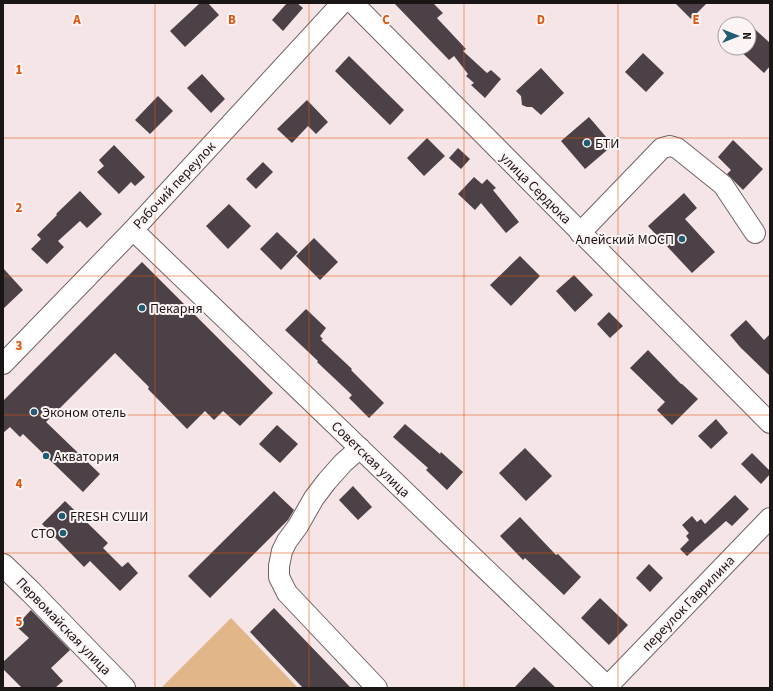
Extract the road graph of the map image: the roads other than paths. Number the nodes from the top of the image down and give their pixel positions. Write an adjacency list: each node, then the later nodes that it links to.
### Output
1 (342, 3): 3 (street, Рабочий переулок)
2 (353, 3): 4 (street, улица Сердюка)
3 (134, 230): 6 (street, Рабочий переулок); 8 (street, Советская улица)
4 (580, 233): 5 (street); 7 (street, улица Сердюка)
5 (755, 233)
6 (3, 364)
7 (770, 424)
8 (360, 448): 12 (street); 13 (street, Советская улица)
9 (770, 518): 13 (street, переулок Гаврилина)
10 (3, 565): 11 (main road, Первомайская улица)
11 (124, 688)
12 (377, 688)
13 (608, 688)

